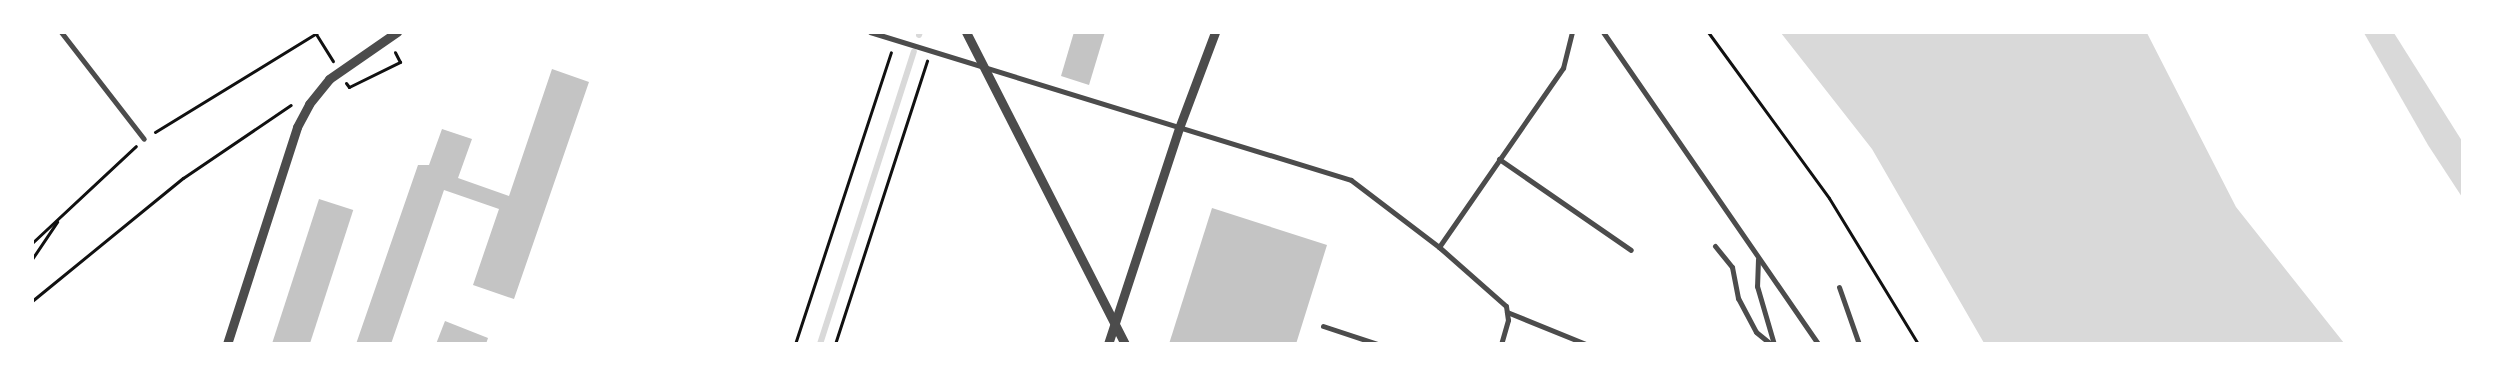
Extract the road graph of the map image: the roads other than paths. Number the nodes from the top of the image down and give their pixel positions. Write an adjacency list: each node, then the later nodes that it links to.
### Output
1 (61, 32): 10 (street)
2 (397, 32): 20 (street)
3 (870, 32): 8 (street)
4 (966, 32): 8 (street)
5 (1215, 32): 9 (street)
6 (1572, 32): 11 (street)
7 (1603, 32): 15 (street)
8 (982, 65): 9 (street); 18 (street)
9 (1179, 128): 13 (street); 18 (street)
10 (144, 139)
11 (1499, 160): 13 (street); 14 (street)
12 (1715, 246): 26 (street)
13 (1439, 247): 17 (street)
14 (1631, 250)
15 (1758, 258): 26 (street); 27 (street)
16 (1839, 287): 28 (street)
17 (1507, 312): 24 (street); 25 (street)
18 (1115, 323): 21 (street); 22 (street)
19 (1322, 326): 23 (street)
20 (227, 344)
21 (1108, 344)
22 (1125, 344)
23 (1377, 344)
24 (1501, 344)
25 (1586, 344)
26 (1772, 344)
27 (1818, 344)
28 (1859, 344)

